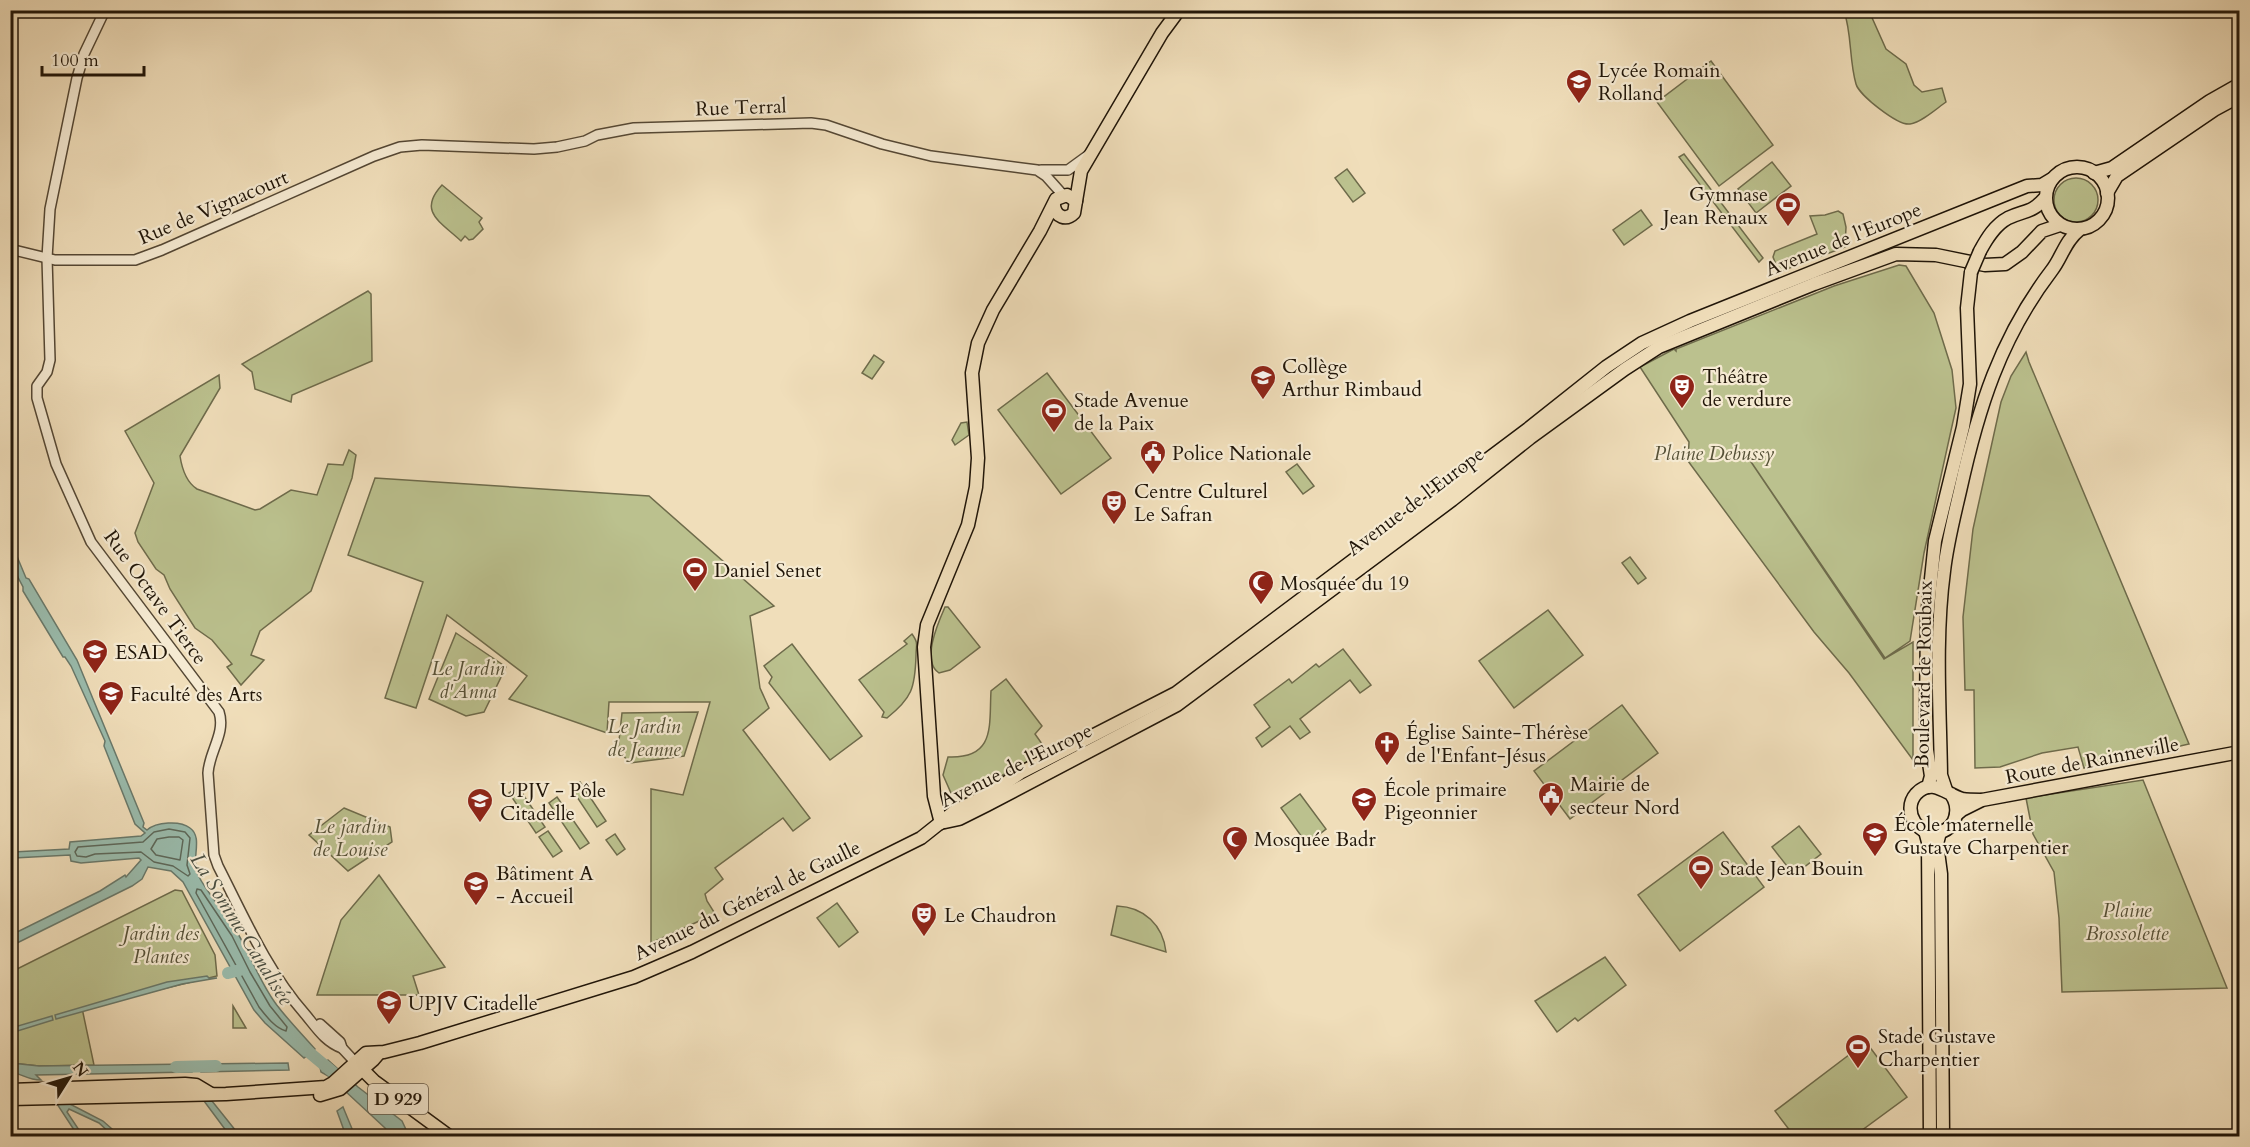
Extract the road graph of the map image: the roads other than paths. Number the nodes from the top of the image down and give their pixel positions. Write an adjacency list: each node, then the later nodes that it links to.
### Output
1 (105, 10): 22 (street, Rue Octave Tierce)
2 (1171, 10): 6 (main road)
3 (1179, 10): 6 (main road)
4 (1686, 10): 5 (street)
5 (1730, 10)
6 (1162, 33): 10 (main road)
7 (2240, 84): 12 (main road)
8 (2240, 96): 14 (main road)
9 (387, 152): 11 (street, Rue Terral); 22 (street, Rue de Vignacourt)
10 (1090, 154): 11 (street, Rue Terral); 16 (main road)
11 (1037, 170): 16 (street)
12 (2094, 173): 13 (main road); 14 (main road)
13 (2052, 179): 15 (main road); 28 (main road, Avenue de l'Europe)
14 (2107, 194): 19 (main road)
15 (2045, 198): 18 (main road); 24 (main road, Boulevard de Roubaix, bridge)
16 (1063, 200): 17 (main road); 17 (main road); 20 (main road)
17 (1061, 217): 20 (main road)
18 (2060, 225): 19 (main road); 28 (main road, Avenue de l'Europe)
19 (2079, 230): 25 (main road, Boulevard de Roubaix)
20 (1040, 231): 28 (main road)
21 (10, 249): 22 (street, Rue de Vignacourt)
22 (47, 258): 31 (street, Rue Octave Tierce / D 929)
23 (2240, 752): 26 (main road, Route de Rainneville)
24 (1928, 787): 25 (main road); 29 (main road)
25 (1948, 792): 26 (main road); 27 (main road)
26 (1982, 800): 27 (main road, Route de Rainneville)
27 (1956, 815): 30 (main road)
28 (940, 819): 31 (main road, Avenue du Général de Gaulle)
29 (1925, 831): 30 (main road); 36 (main road)
30 (1940, 832): 37 (main road)
31 (354, 1069): 33 (main road, Avenue du Général de Gaulle); 35 (main road, D 929)
32 (10, 1090): 33 (main road)
33 (36, 1095): 34 (main road)
34 (10, 1099)
35 (449, 1137)
36 (1930, 1137)
37 (1943, 1137)

